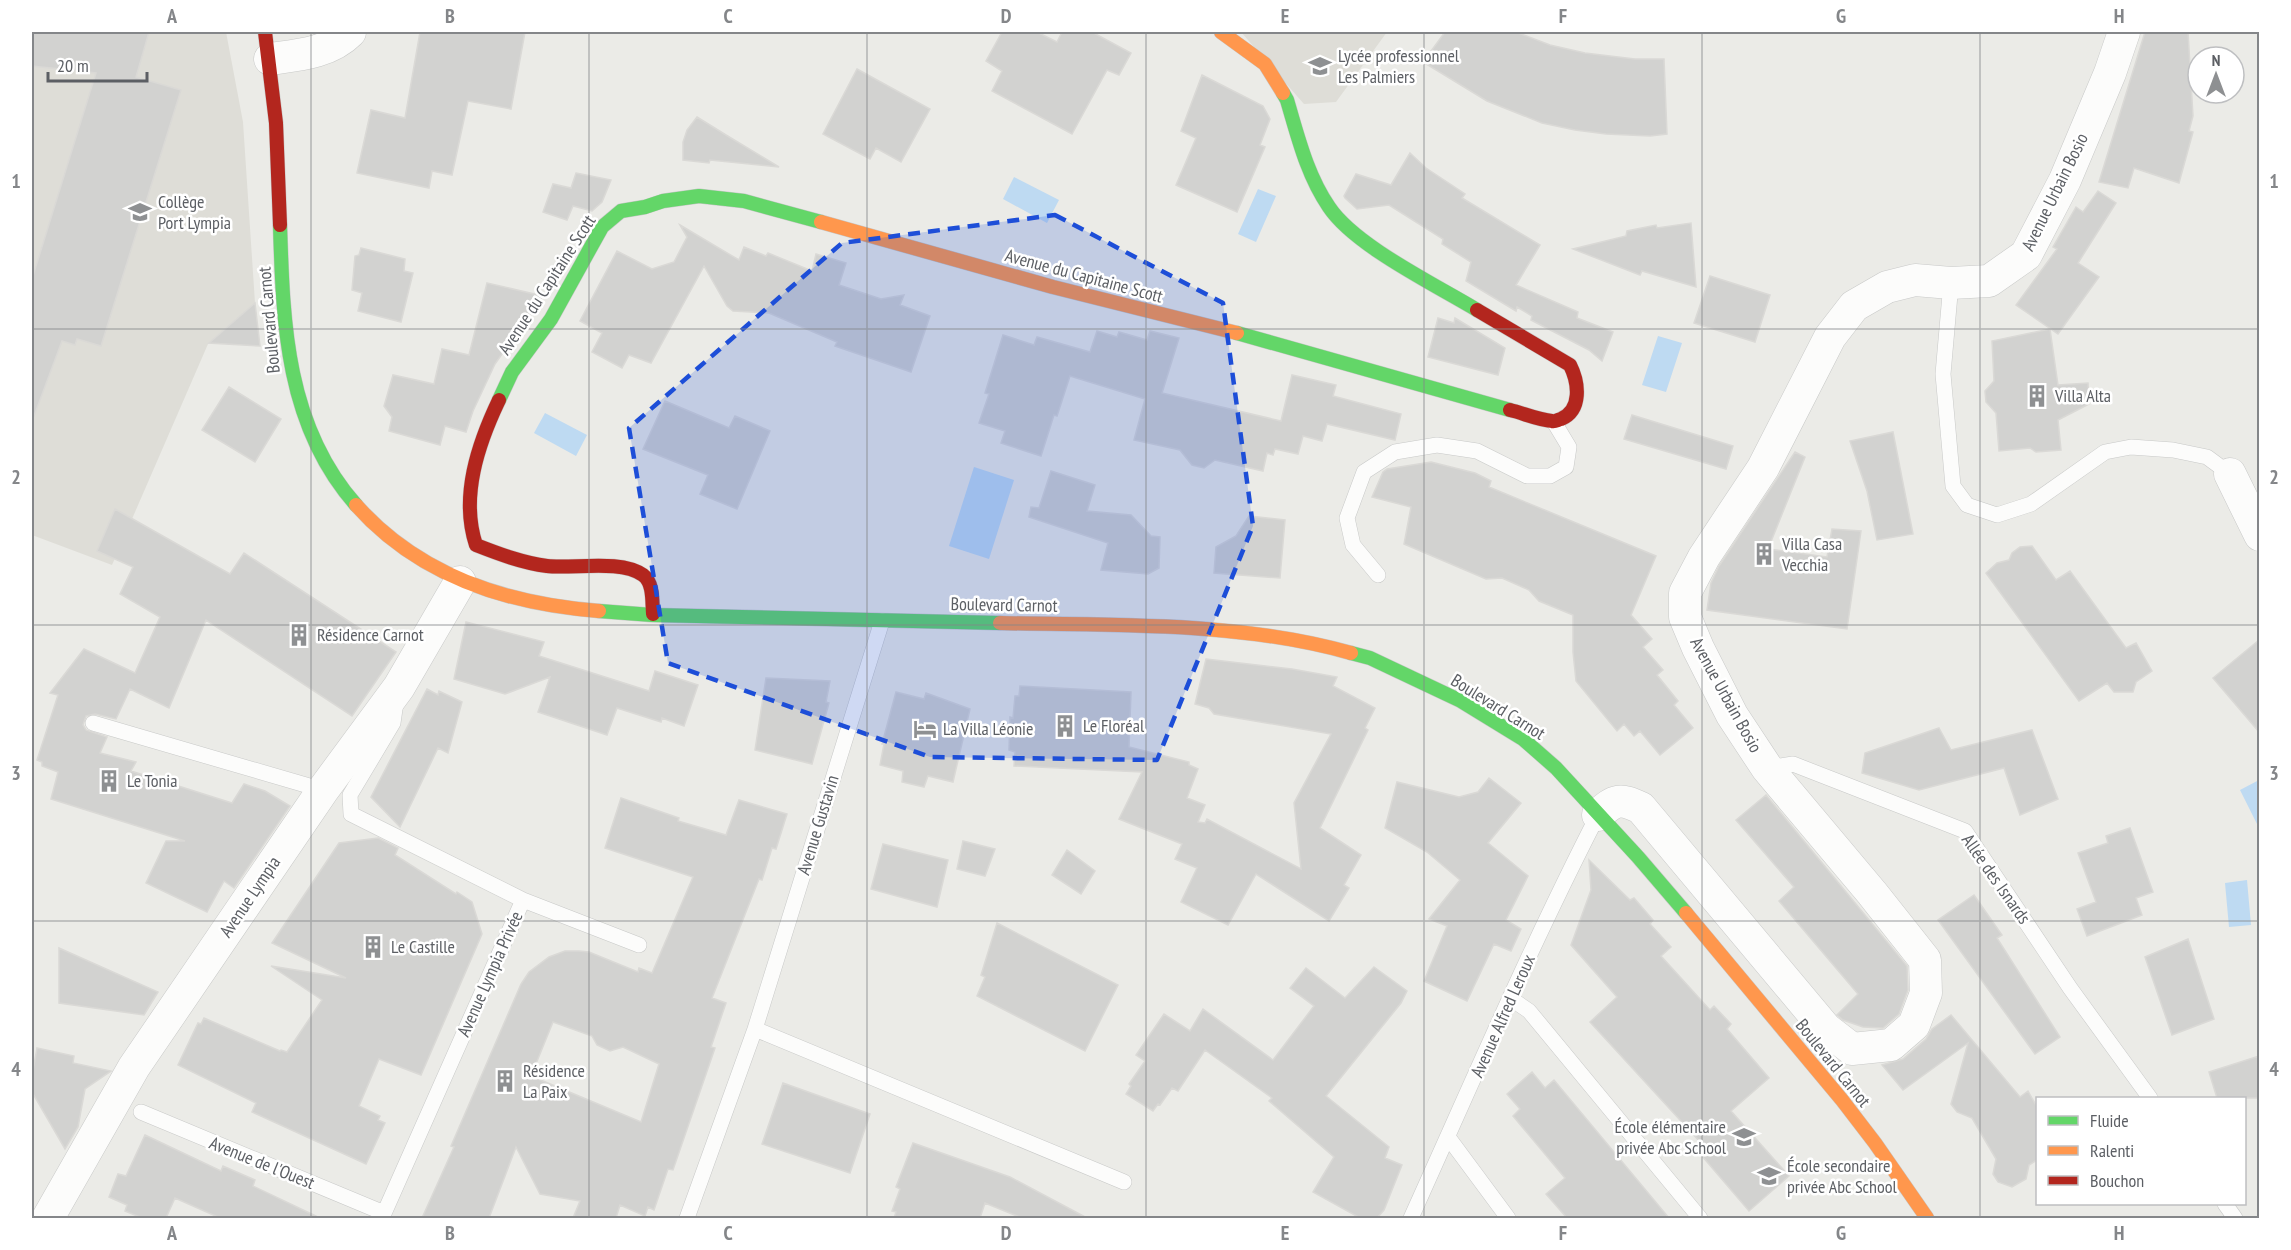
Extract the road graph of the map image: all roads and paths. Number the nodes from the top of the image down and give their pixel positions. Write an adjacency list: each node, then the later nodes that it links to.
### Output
1 (350, 32): 4 (street)
2 (1221, 32): 6 (main road)
3 (2124, 32): 5 (street, Avenue Urbain Bosio)
4 (267, 46): 10 (main road, Boulevard Carnot)
5 (1952, 283): 7 (lane); 15 (street, Avenue Urbain Bosio)
6 (1554, 422): 9 (lane); 11 (main road, Avenue du Capitaine Scott)
7 (2230, 474): 8 (street)
8 (2259, 535)
9 (1378, 575)
10 (460, 582): 11 (main road, Boulevard Carnot); 13 (street, Avenue Lympia)
11 (653, 614): 12 (main road, Boulevard Carnot)
12 (882, 621): 17 (main road, Boulevard Carnot); 21 (lane, Avenue Gustavin)
13 (399, 687): 16 (street, Avenue Lympia); 18 (lane, Avenue Lympia Privée)
14 (93, 723): 16 (lane)
15 (1767, 768): 17 (street, Avenue Urbain Bosio); 22 (lane, Allée des Isnards)
16 (323, 790): 28 (street, Avenue Lympia)
17 (1598, 815): 20 (lane, Avenue Alfred Leroux); 33 (main road, Boulevard Carnot)
18 (523, 900): 19 (lane); 27 (lane, Avenue Lympia Privée)
19 (639, 945)
20 (1510, 998): 24 (lane, Avenue Alfred Leroux); 32 (lane)
21 (755, 1029): 25 (lane); 29 (lane, Avenue Gustavin)
22 (2149, 1097)
23 (141, 1112): 27 (lane, Avenue de l'Ouest)
24 (1448, 1137): 30 (lane, Avenue Alfred Leroux); 31 (lane)
25 (1124, 1182)
26 (2226, 1205): 34 (lane)
27 (383, 1216)
28 (48, 1218)
29 (690, 1218)
30 (1411, 1218)
31 (1508, 1218)
32 (1700, 1218)
33 (1927, 1218)
34 (2235, 1218)

